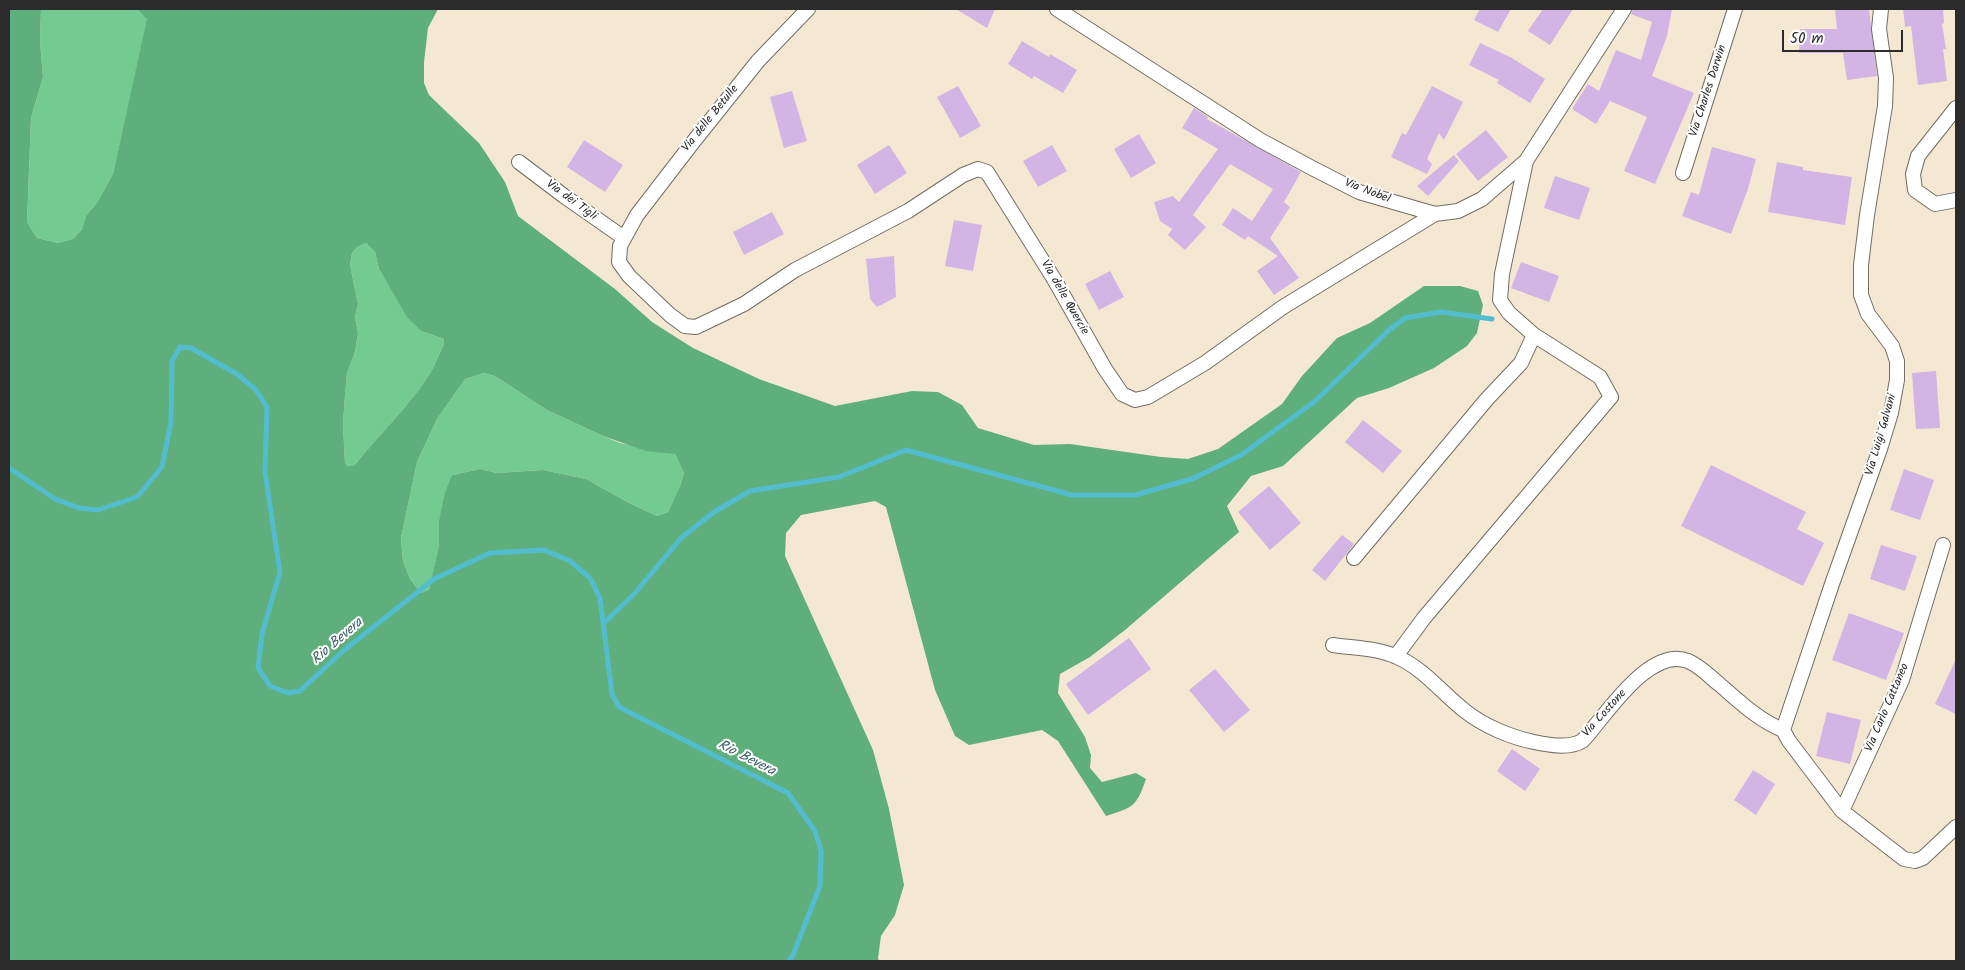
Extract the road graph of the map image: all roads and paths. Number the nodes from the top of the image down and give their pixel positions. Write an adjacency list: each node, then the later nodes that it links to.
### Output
1 (808, 9): 12 (street, Via delle Betulle)
2 (1057, 9): 11 (street, Via Nobel)
3 (1624, 9): 7 (street, Via Nobel)
4 (1735, 9): 9 (street, Via Charles Darwin)
5 (1881, 9): 19 (street, Via Luigi Galvani)
6 (1956, 108): 10 (street)
7 (1526, 161): 11 (street, Via Nobel); 14 (street)
8 (519, 162): 12 (street, Via dei Tigli)
9 (1683, 173)
10 (1956, 200)
11 (1435, 214): 13 (street, Via delle Quercie)
12 (624, 238): 13 (street, Via delle Betulle)
13 (696, 327)
14 (1534, 335): 16 (street); 18 (street)
15 (1943, 545): 20 (street, Via Carlo Cattaneo)
16 (1354, 558)
17 (1333, 646): 18 (street, Via Costone)
18 (1396, 656): 19 (street, Via Costone)
19 (1783, 730): 20 (street)
20 (1842, 811): 21 (street)
21 (1956, 827)

